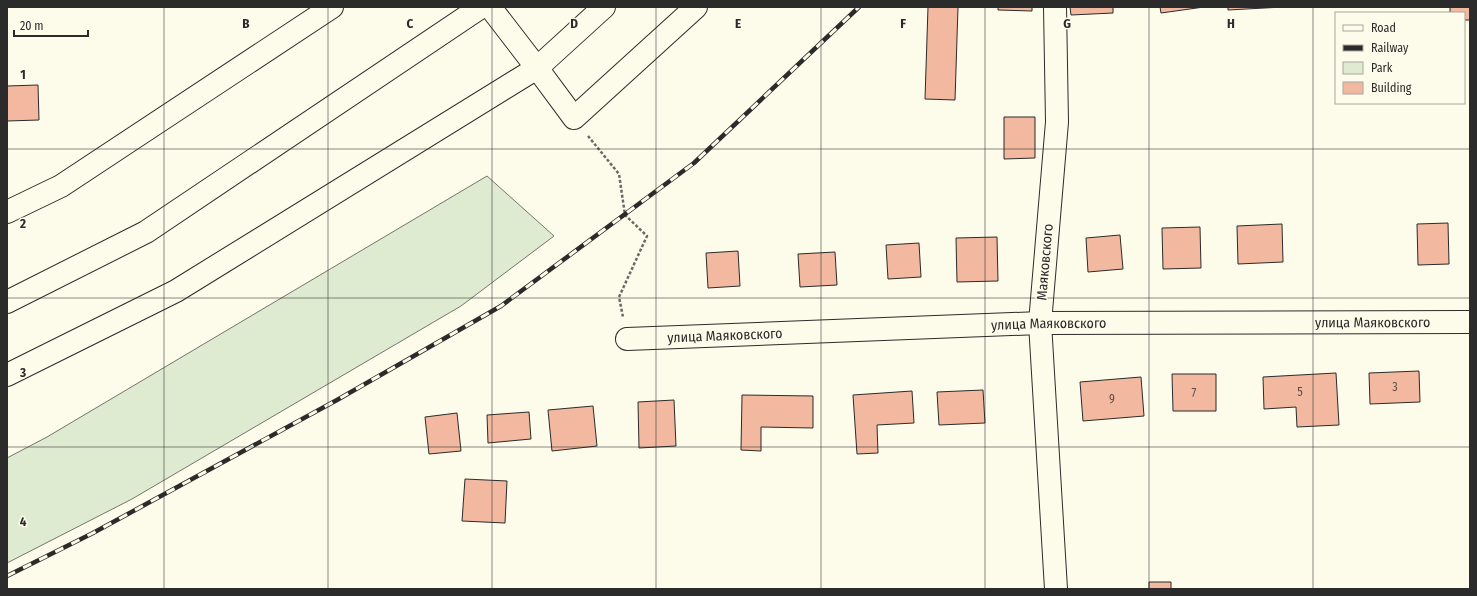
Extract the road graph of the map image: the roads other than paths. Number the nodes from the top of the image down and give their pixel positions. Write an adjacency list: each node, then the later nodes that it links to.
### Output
1 (332, 7): 8 (street)
2 (482, 7): 11 (street)
3 (490, 7): 7 (street)
4 (604, 7): 7 (street)
5 (696, 7): 7 (street)
6 (1055, 7): 13 (street, Маяковского)
7 (538, 68): 15 (street)
8 (31, 201): 9 (street); 10 (street)
9 (7, 203)
10 (7, 212)
11 (7, 302)
12 (1470, 322): 13 (street, улица Маяковского)
13 (1040, 323): 14 (street, улица Маяковского); 16 (street, Маяковского)
14 (627, 339)
15 (7, 375)
16 (1056, 589)

